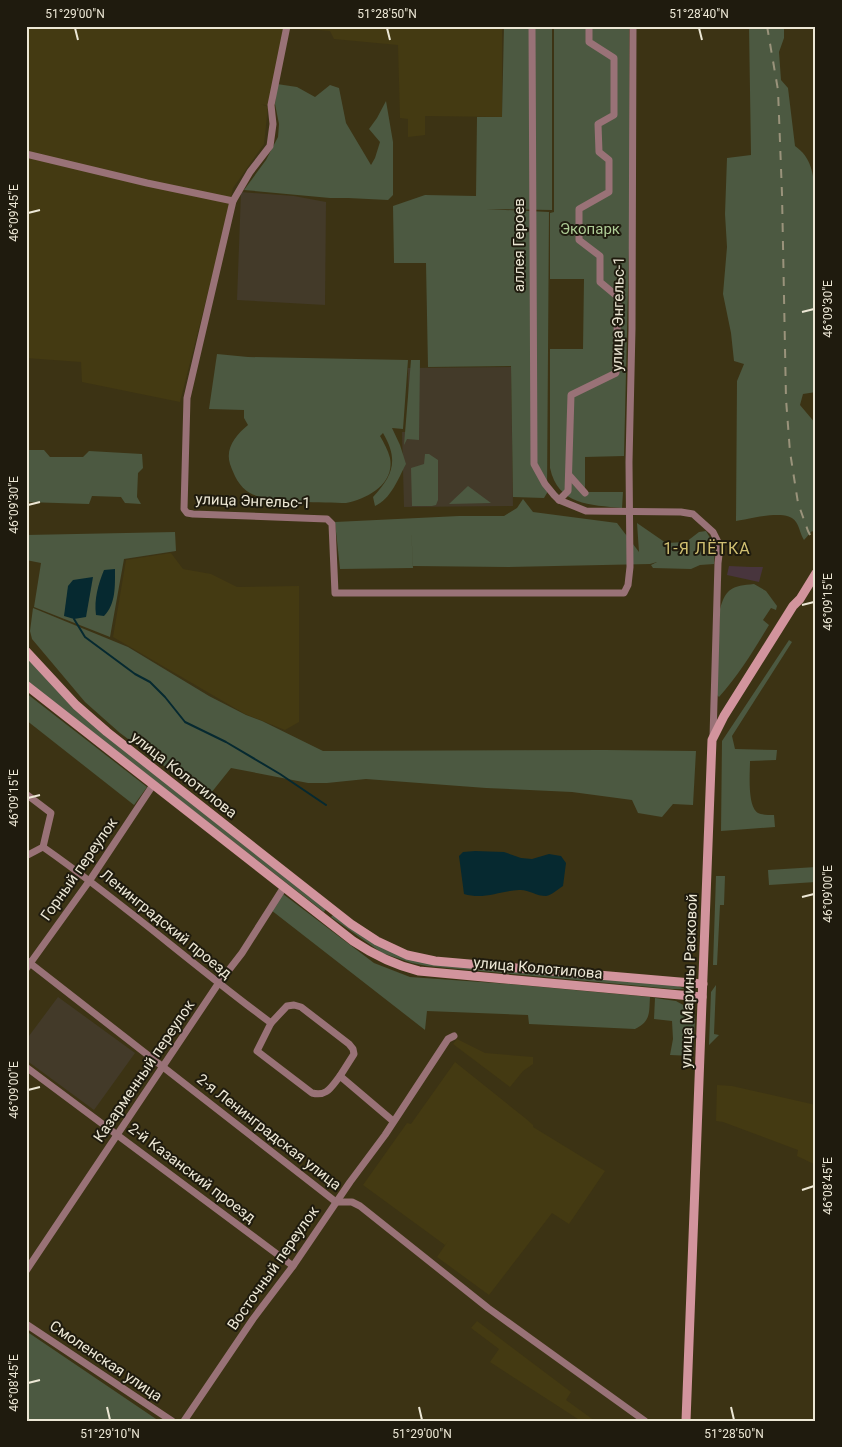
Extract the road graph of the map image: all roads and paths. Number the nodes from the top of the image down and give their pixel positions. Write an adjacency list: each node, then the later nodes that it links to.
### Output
1 (288, 26): 6 (street, улица Энгельс-1)
2 (532, 26): 9 (street, аллея Героев)
3 (589, 26): 7 (street)
4 (633, 26): 10 (street, улица Энгельс-1)
5 (26, 154): 6 (street)
6 (233, 201): 10 (street, улица Энгельс-1)
7 (569, 475): 8 (street); 9 (street)
8 (585, 494)
9 (559, 500): 10 (street)
10 (629, 512): 14 (street)
11 (816, 573): 14 (main road, улица Марины Расковой)
12 (26, 651): 21 (main road, улица Колотилова)
13 (26, 685): 15 (main road, улица Колотилова)
14 (712, 740): 25 (main road, улица Марины Расковой)
15 (154, 785): 19 (street, Горный переулок); 20 (main road, улица Колотилова)
16 (26, 794): 17 (street)
17 (43, 847): 18 (street); 19 (street, Ленинградский проезд)
18 (26, 856)
19 (90, 880): 23 (street, Горный переулок); 24 (street, Ленинградский проезд)
20 (284, 887): 22 (main road, улица Колотилова); 24 (street, Казарменный переулок)
21 (333, 909): 22 (main road); 25 (main road, улица Колотилова)
22 (325, 920): 26 (main road, улица Колотилова)
23 (28, 964): 30 (street, 2-я Ленинградская улица)
24 (218, 984): 27 (street, Ленинградский проезд); 30 (street, Казарменный переулок)
25 (703, 984): 26 (main road, улица Марины Расковой)
26 (702, 997): 41 (main road, улица Марины Расковой)
27 (271, 1023): 31 (street); 31 (street)
28 (454, 1036): 32 (street, Восточный переулок)
29 (26, 1067): 33 (street, 2-й Казанский проезд)
30 (164, 1067): 33 (street, Казарменный переулок); 34 (street, 2-я Ленинградская улица)
31 (340, 1076): 32 (street)
32 (393, 1121): 34 (street, Восточный переулок)
33 (118, 1135): 35 (street, 2-й Казанский проезд); 36 (street, Казарменный переулок)
34 (336, 1202): 35 (street, Восточный переулок); 40 (street, 2-я Ленинградская улица)
35 (293, 1266): 39 (street, Восточный переулок)
36 (26, 1271)
37 (26, 1324): 38 (street, Смоленская улица)
38 (172, 1421)
39 (184, 1421)
40 (645, 1421)
41 (686, 1421)

